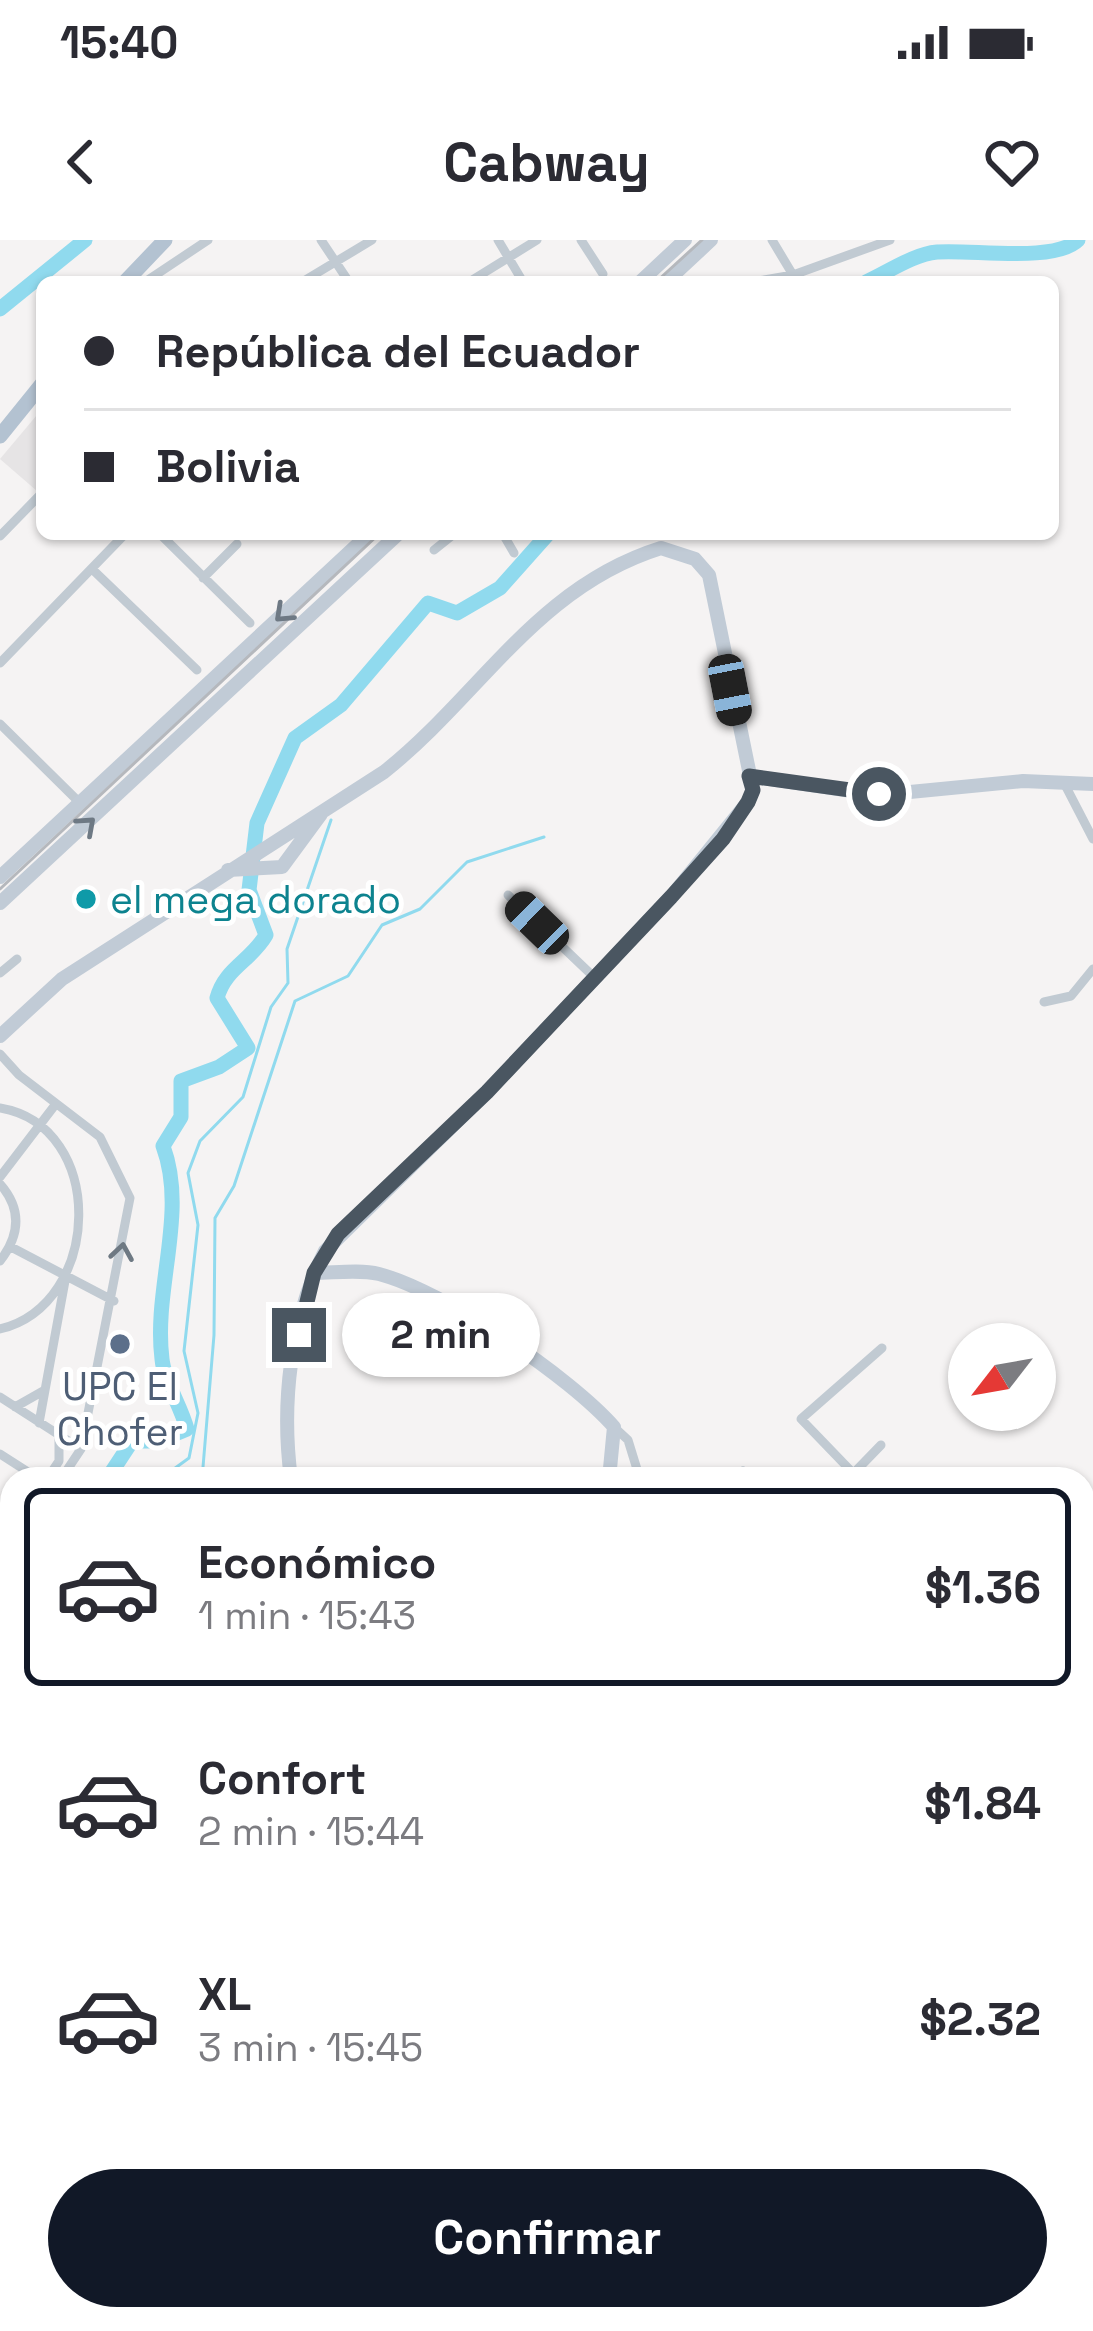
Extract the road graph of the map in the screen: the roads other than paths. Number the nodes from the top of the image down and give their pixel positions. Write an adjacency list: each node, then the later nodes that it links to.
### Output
1 (165, 240): 17 (main road)
2 (208, 240): 18 (street)
3 (321, 240): 14 (street)
4 (372, 240): 14 (street)
5 (498, 240): 13 (street)
6 (537, 240): 13 (street)
7 (581, 240): 15 (street)
8 (685, 240): 23 (street)
9 (711, 240): 24 (street)
10 (772, 240): 16 (street)
11 (890, 240): 12 (street)
12 (861, 244): 16 (street)
13 (509, 258): 21 (street); 22 (street)
14 (336, 262): 19 (street); 20 (street)
15 (603, 274)
16 (793, 275): 25 (street)
17 (131, 276)
18 (154, 276)
19 (312, 276)
20 (345, 276)
21 (479, 276)
22 (520, 276)
23 (646, 276)
24 (673, 276)
25 (787, 276)
26 (36, 391): 27 (main road)
27 (0, 436)
28 (36, 499): 29 (street)
29 (0, 536)
30 (119, 540): 39 (street)
31 (166, 540): 40 (street)
32 (356, 540): 48 (street, one-way to 48)
33 (392, 540): 54 (street, one-way to 33)
34 (446, 540): 37 (street)
35 (506, 540): 38 (street)
36 (237, 544): 40 (street)
37 (434, 550)
38 (514, 553)
39 (92, 569): 42 (street); 43 (street)
40 (203, 578): 41 (street)
41 (250, 623)
42 (0, 663)
43 (197, 670)
44 (0, 724): 48 (street)
45 (749, 776): 46 (street); 49 (street); 58 (street)
46 (1063, 782): 47 (street); 50 (street)
47 (1093, 784)
48 (80, 803): 52 (street)
49 (323, 810): 51 (street); 51 (street)
50 (1093, 839)
51 (248, 866): 60 (street)
52 (0, 878)
53 (508, 895): 58 (street)
54 (0, 903)
55 (17, 959): 57 (street)
56 (1093, 969): 59 (street)
57 (0, 973)
58 (596, 978): 68 (street)
59 (1044, 1002)
60 (0, 1036)
61 (0, 1054): 62 (street)
62 (55, 1105): 64 (street); 70 (street, one-way to 62)
63 (0, 1108): 64 (street)
64 (39, 1129): 65 (street); 69 (street)
65 (0, 1180): 66 (street)
66 (11, 1246): 67 (street); 69 (street)
67 (0, 1261)
68 (314, 1273): 77 (street); 83 (street)
69 (66, 1278): 70 (street); 71 (street); 73 (street)
70 (114, 1301): 80 (street)
71 (0, 1329)
72 (882, 1348): 86 (street)
73 (45, 1390): 75 (street); 76 (street)
74 (0, 1397): 75 (street)
75 (15, 1407): 76 (street)
76 (39, 1423): 78 (street)
77 (614, 1427): 84 (street); 85 (street)
78 (58, 1436): 80 (street); 81 (street)
79 (881, 1445): 87 (street)
80 (81, 1449): 82 (street)
81 (54, 1467)
82 (69, 1467)
83 (289, 1467)
84 (610, 1467)
85 (636, 1467)
86 (842, 1467)
87 (859, 1467)

